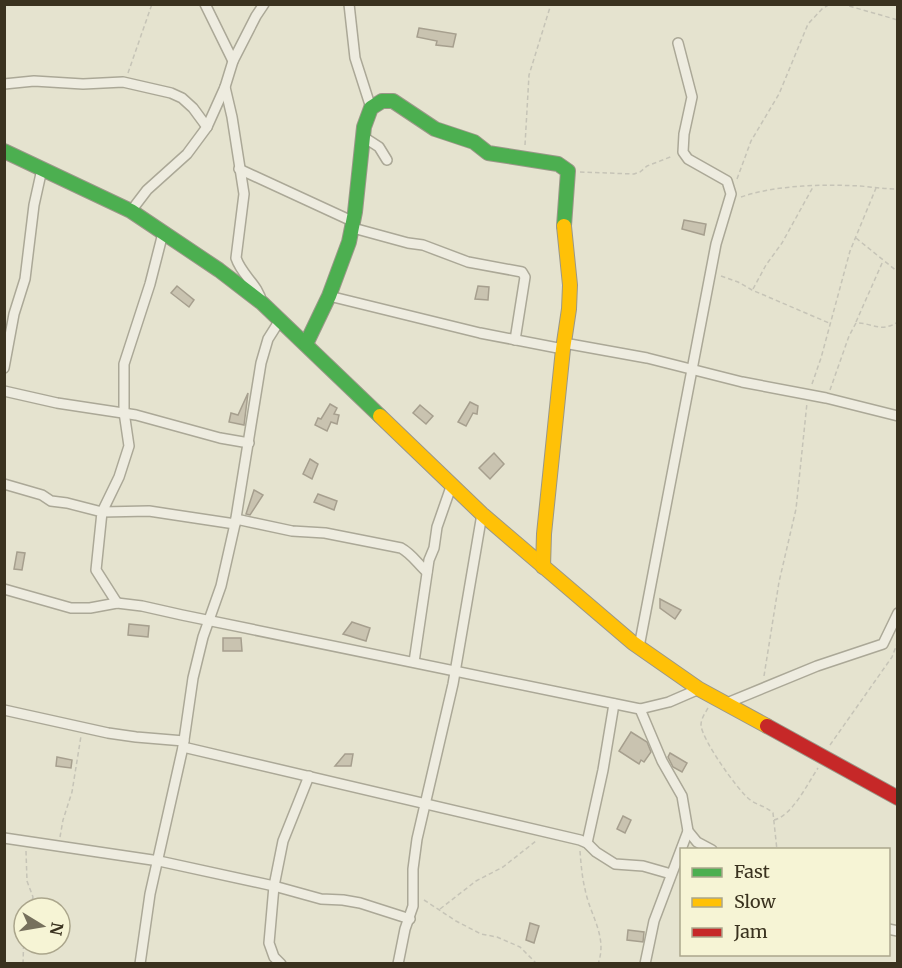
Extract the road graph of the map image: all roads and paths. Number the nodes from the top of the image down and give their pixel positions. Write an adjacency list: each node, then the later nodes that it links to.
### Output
1 (152, 4): 11 (path)
2 (205, 4): 10 (street)
3 (264, 4): 10 (street)
4 (349, 4): 14 (street)
5 (551, 4): 19 (path)
6 (830, 4): 27 (path)
7 (842, 4): 8 (path)
8 (897, 20)
9 (678, 43): 18 (street)
10 (233, 61): 13 (street)
11 (123, 82): 12 (street); 15 (street)
12 (4, 84)
13 (225, 87): 15 (street); 22 (street)
14 (371, 108): 16 (main road); 19 (main road)
15 (207, 127): 28 (street)
16 (362, 136): 20 (street); 29 (main road)
17 (4, 151): 21 (main road)
18 (683, 152): 23 (path); 27 (street)
19 (523, 158): 23 (main road)
20 (387, 160)
21 (42, 169): 28 (main road); 45 (street)
22 (239, 169): 29 (street); 37 (street)
23 (568, 171): 44 (main road)
24 (814, 187): 25 (path); 27 (path); 35 (path)
25 (876, 188): 26 (path); 31 (path)
26 (897, 189)
27 (730, 196): 34 (street)
28 (131, 211): 30 (main road)
29 (353, 225): 36 (main road); 42 (street)
30 (163, 233): 37 (main road); 50 (street)
31 (855, 238): 32 (path); 40 (path)
32 (883, 261): 33 (path); 41 (path)
33 (897, 272)
34 (711, 274): 35 (path); 46 (street)
35 (752, 290): 40 (path)
36 (329, 297): 42 (street); 43 (main road)
37 (262, 303): 38 (main road)
38 (280, 320): 43 (main road); 52 (street)
39 (897, 322): 41 (path)
40 (830, 323): 48 (path)
41 (856, 323): 49 (path)
42 (515, 340): 44 (street)
43 (306, 344): 54 (main road)
44 (564, 346): 46 (street); 58 (main road)
45 (4, 368)
46 (691, 370): 48 (street); 66 (street)
47 (4, 391): 50 (street)
48 (807, 396): 49 (street); 69 (path)
49 (826, 398): 51 (street)
50 (124, 412): 52 (street); 55 (street)
51 (897, 416)
52 (249, 443): 57 (street)
53 (4, 484): 55 (street)
54 (452, 484): 56 (main road); 59 (street)
55 (102, 512): 57 (street); 61 (street)
56 (482, 514): 58 (main road); 68 (street)
57 (235, 522): 59 (street); 63 (street)
58 (543, 567): 66 (main road)
59 (427, 572): 67 (street)
60 (4, 588): 61 (street)
61 (117, 603): 63 (street)
62 (897, 613): 65 (street)
63 (209, 621): 67 (street); 76 (street)
64 (897, 640): 65 (street); 77 (path)
65 (883, 644): 69 (street)
66 (639, 647): 70 (main road)
67 (414, 662): 68 (street)
68 (456, 670): 72 (street); 80 (street)
69 (763, 686): 71 (street)
70 (699, 689): 71 (main road); 73 (street)
71 (721, 700): 77 (main road); 81 (path)
72 (614, 704): 73 (street); 86 (street)
73 (640, 709): 82 (street)
74 (4, 710): 75 (street)
75 (82, 727): 76 (street); 87 (path)
76 (184, 744): 78 (street); 92 (street)
77 (825, 759): 79 (main road); 81 (path)
78 (309, 776): 80 (street); 94 (street)
79 (897, 798)
80 (426, 803): 83 (street); 95 (street)
81 (774, 820): 90 (path)
82 (688, 831): 88 (street); 89 (street)
83 (547, 833): 86 (street); 97 (path)
84 (4, 838): 85 (street)
85 (25, 841): 87 (street); 96 (path)
86 (583, 841): 93 (street); 103 (path)
87 (58, 847): 92 (street)
88 (681, 848)
89 (710, 848)
90 (777, 848)
91 (680, 851): 93 (street)
92 (159, 861): 94 (street); 99 (street)
93 (671, 874): 104 (street)
94 (274, 886): 98 (street); 100 (street)
95 (414, 895): 97 (path); 98 (street)
96 (33, 896)
97 (440, 910): 102 (path)
98 (410, 919): 101 (street)
99 (140, 963)
100 (280, 963)
101 (398, 963)
102 (537, 963)
103 (598, 963)
104 (645, 963)

